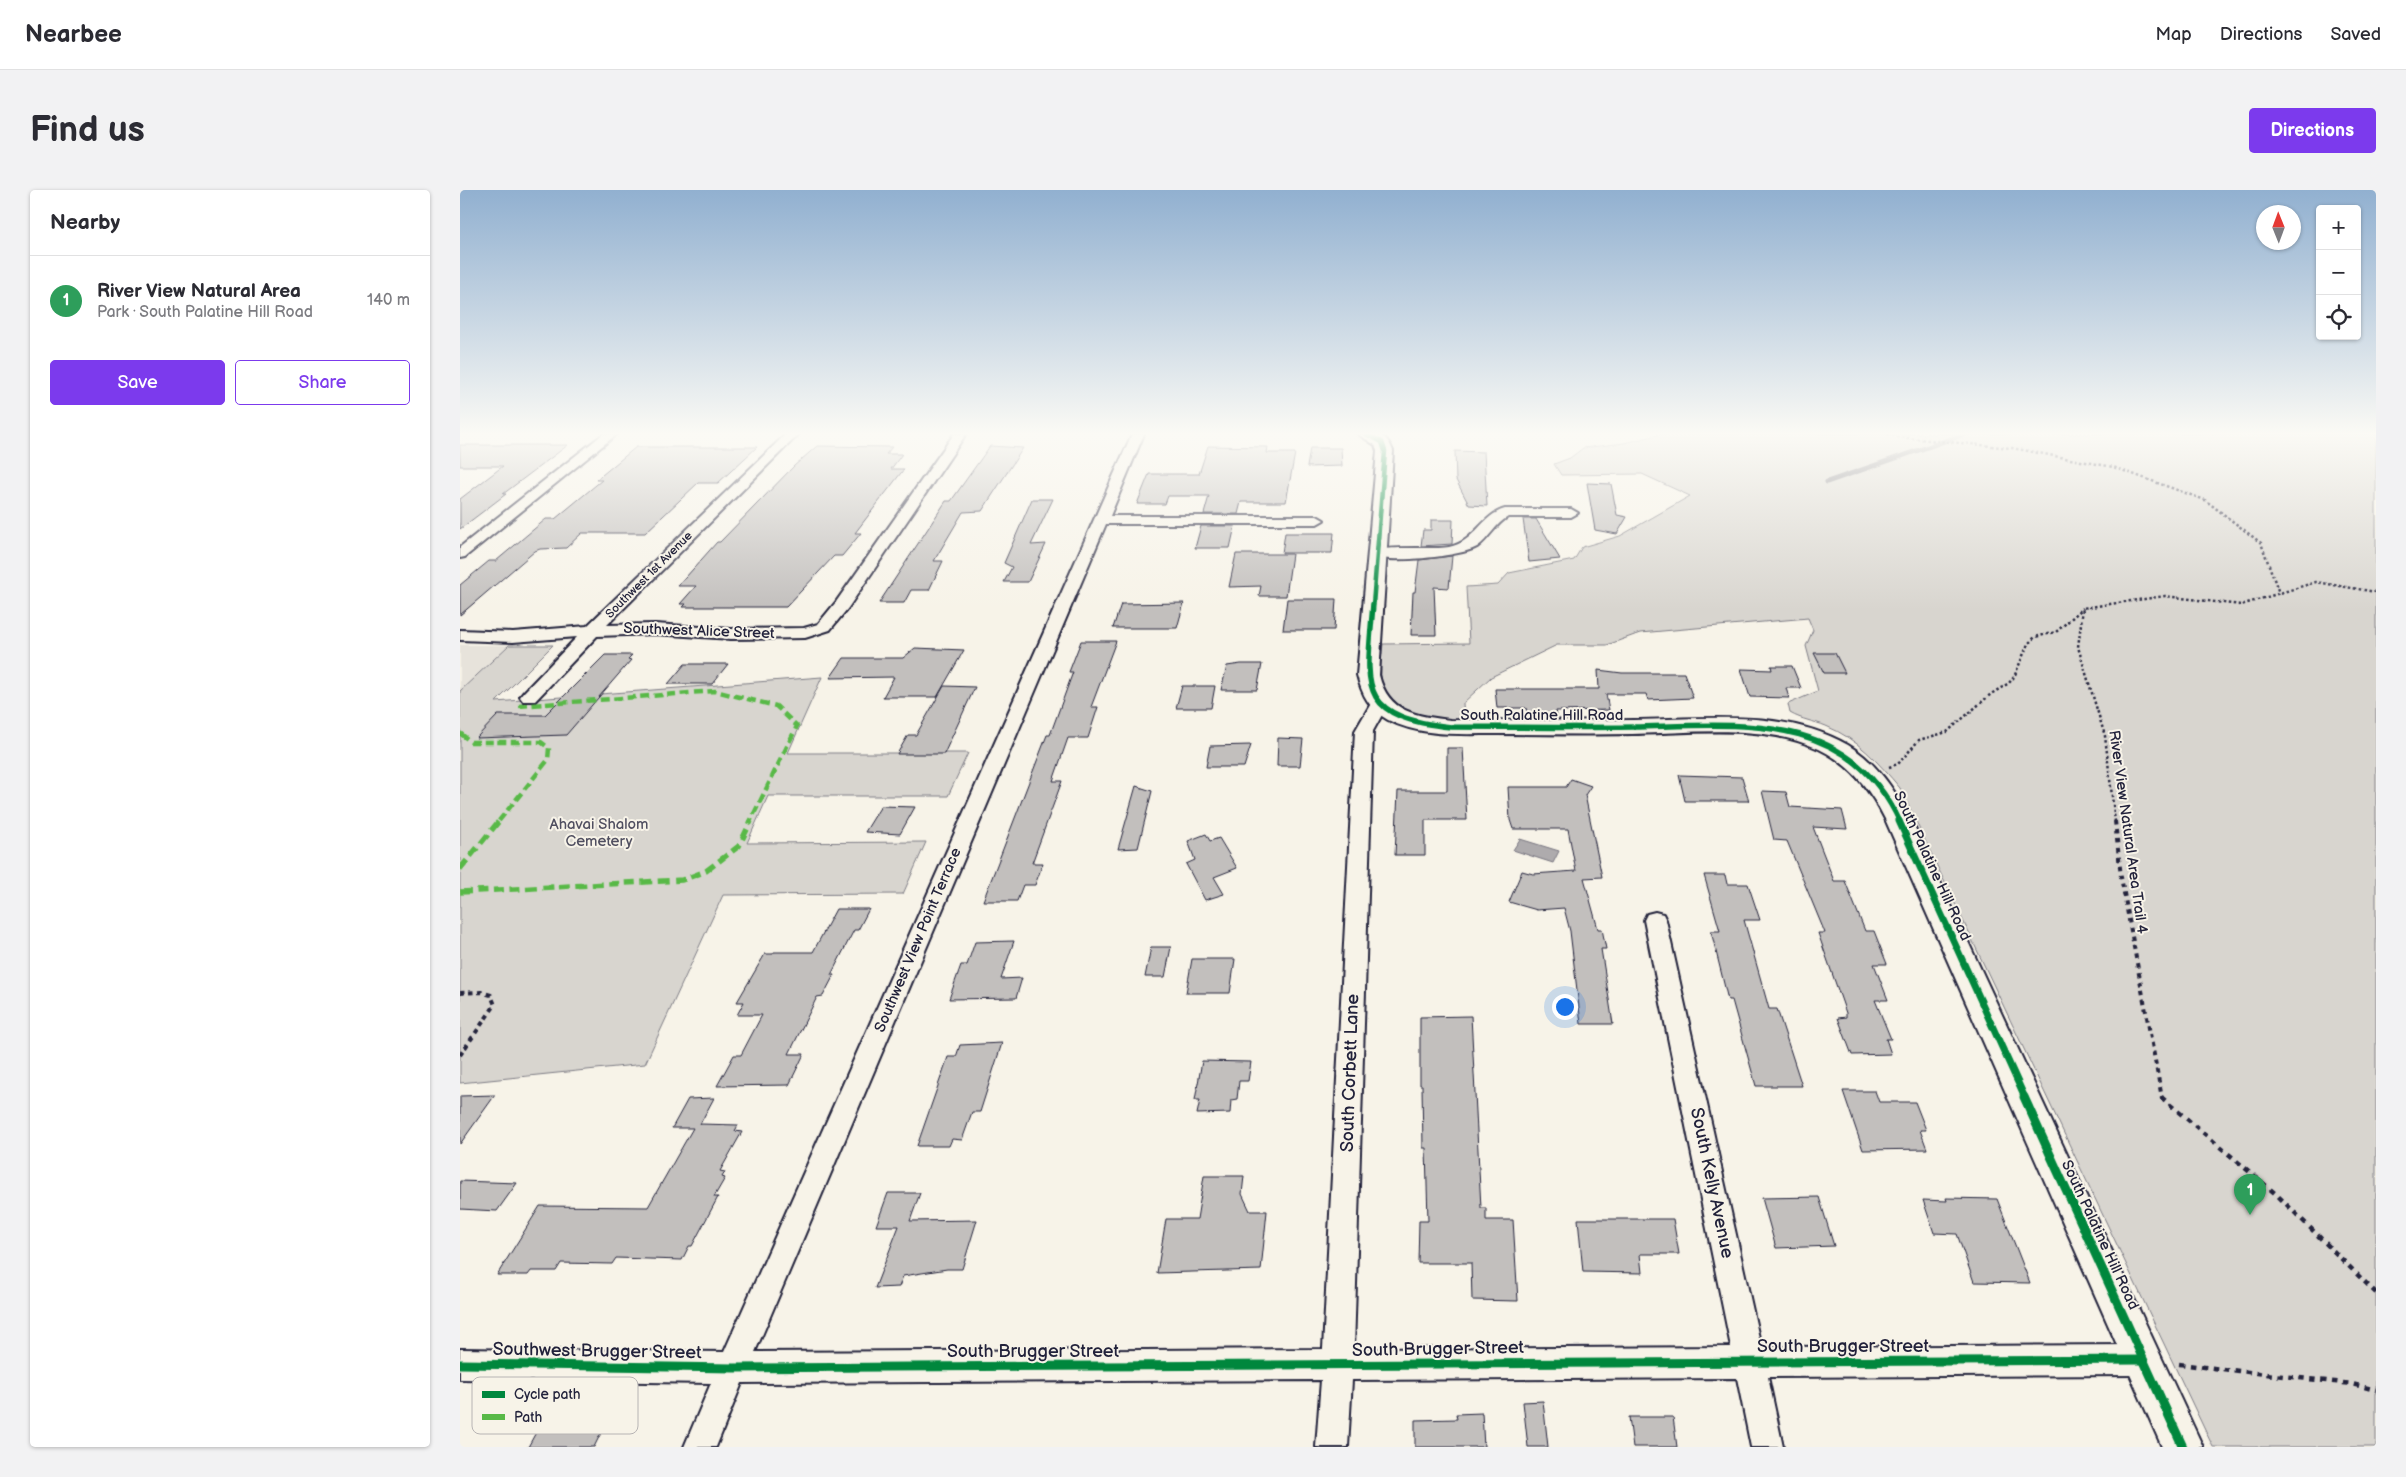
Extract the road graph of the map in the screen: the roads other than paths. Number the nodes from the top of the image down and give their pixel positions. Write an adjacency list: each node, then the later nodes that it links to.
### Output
1 (537, 493): 10 (street)
2 (733, 493): 11 (street, Southwest 1st Avenue)
3 (920, 493): 11 (street, Southwest Alice Street)
4 (1112, 493): 7 (street, Southwest View Point Terrace)
5 (1382, 493): 9 (street)
6 (1571, 513): 9 (street)
7 (1100, 520): 8 (street); 20 (street, Southwest View Point Terrace)
8 (1317, 520)
9 (1378, 553): 14 (street)
10 (460, 554)
11 (594, 630): 12 (street, Southwest Alice Street); 13 (street, Southwest 1st Avenue)
12 (460, 635)
13 (529, 697)
14 (1379, 704): 16 (street, South Palatine Hill Road); 19 (street, South Corbett Lane)
15 (1655, 920): 17 (street, South Kelly Avenue)
16 (2143, 1360): 17 (street, South Brugger Street); 24 (street, South Palatine Hill Road)
17 (1750, 1361): 19 (street, South Brugger Street); 23 (street, South Kelly Avenue)
18 (460, 1364): 20 (street, Southwest Brugger Street)
19 (1337, 1365): 20 (street, South Brugger Street); 22 (street, South Corbett Lane)
20 (734, 1368): 21 (street, Southwest View Point Terrace)
21 (700, 1447)
22 (1332, 1447)
23 (1767, 1447)
24 (2182, 1447)

